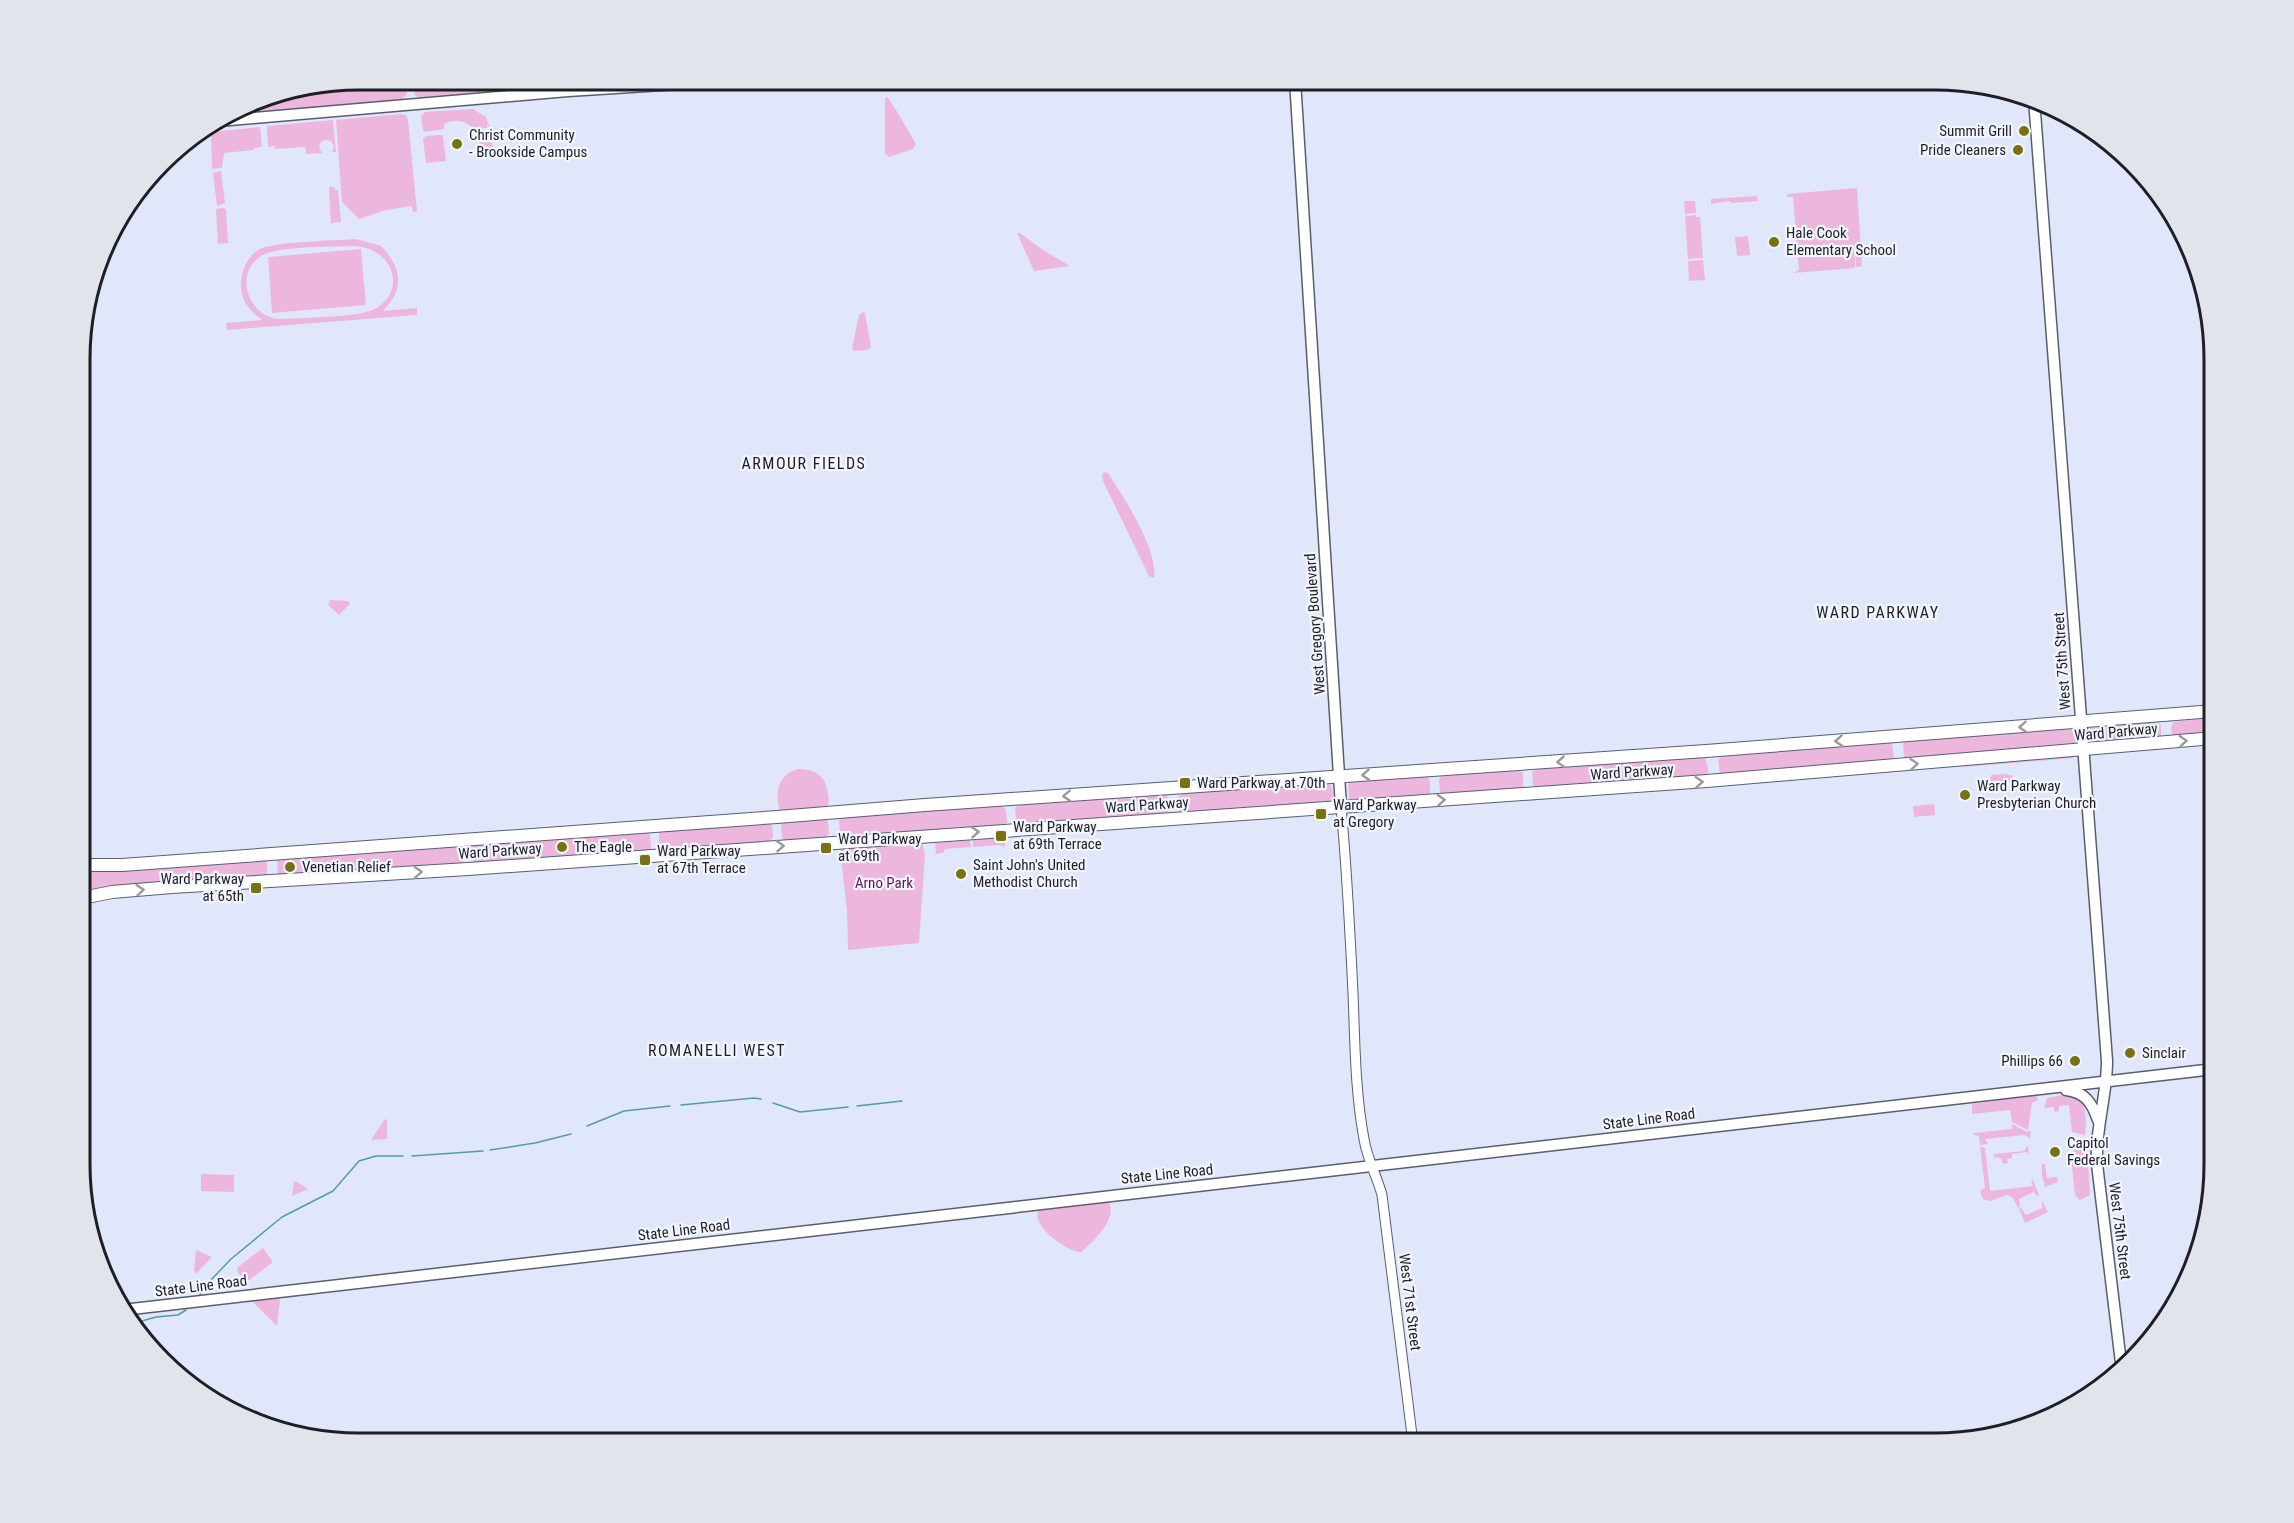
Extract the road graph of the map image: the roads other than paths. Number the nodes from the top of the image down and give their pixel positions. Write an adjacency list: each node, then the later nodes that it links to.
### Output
1 (584, 90): 4 (main road)
2 (1296, 90): 9 (main road, West Gregory Boulevard)
3 (2035, 109): 6 (main road, West 75th Street)
4 (237, 119)
5 (2204, 712): 6 (main road, Ward Parkway)
6 (2081, 723): 8 (main road, West 75th Street); 9 (main road, Ward Parkway, one-way to 9)
7 (2204, 739): 8 (main road, Ward Parkway, one-way to 7)
8 (2083, 750): 10 (main road, Ward Parkway, one-way to 8); 14 (main road, West 75th Street)
9 (1339, 777): 10 (main road, West Gregory Boulevard); 11 (main road, Ward Parkway, one-way to 11)
10 (1341, 807): 12 (main road, Ward Parkway, one-way to 10); 17 (street, West Gregory Boulevard)
11 (90, 865)
12 (90, 896)
13 (2204, 1070): 14 (main road, State Line Road)
14 (2107, 1082): 15 (main road, State Line Road); 16 (main road, West 75th Street)
15 (2057, 1088): 16 (main road); 17 (main road, State Line Road)
16 (2099, 1122): 19 (main road, West 75th Street)
17 (1372, 1165): 18 (main road, State Line Road); 20 (street, West 71st Street)
18 (132, 1309)
19 (2120, 1359)
20 (1412, 1433)

